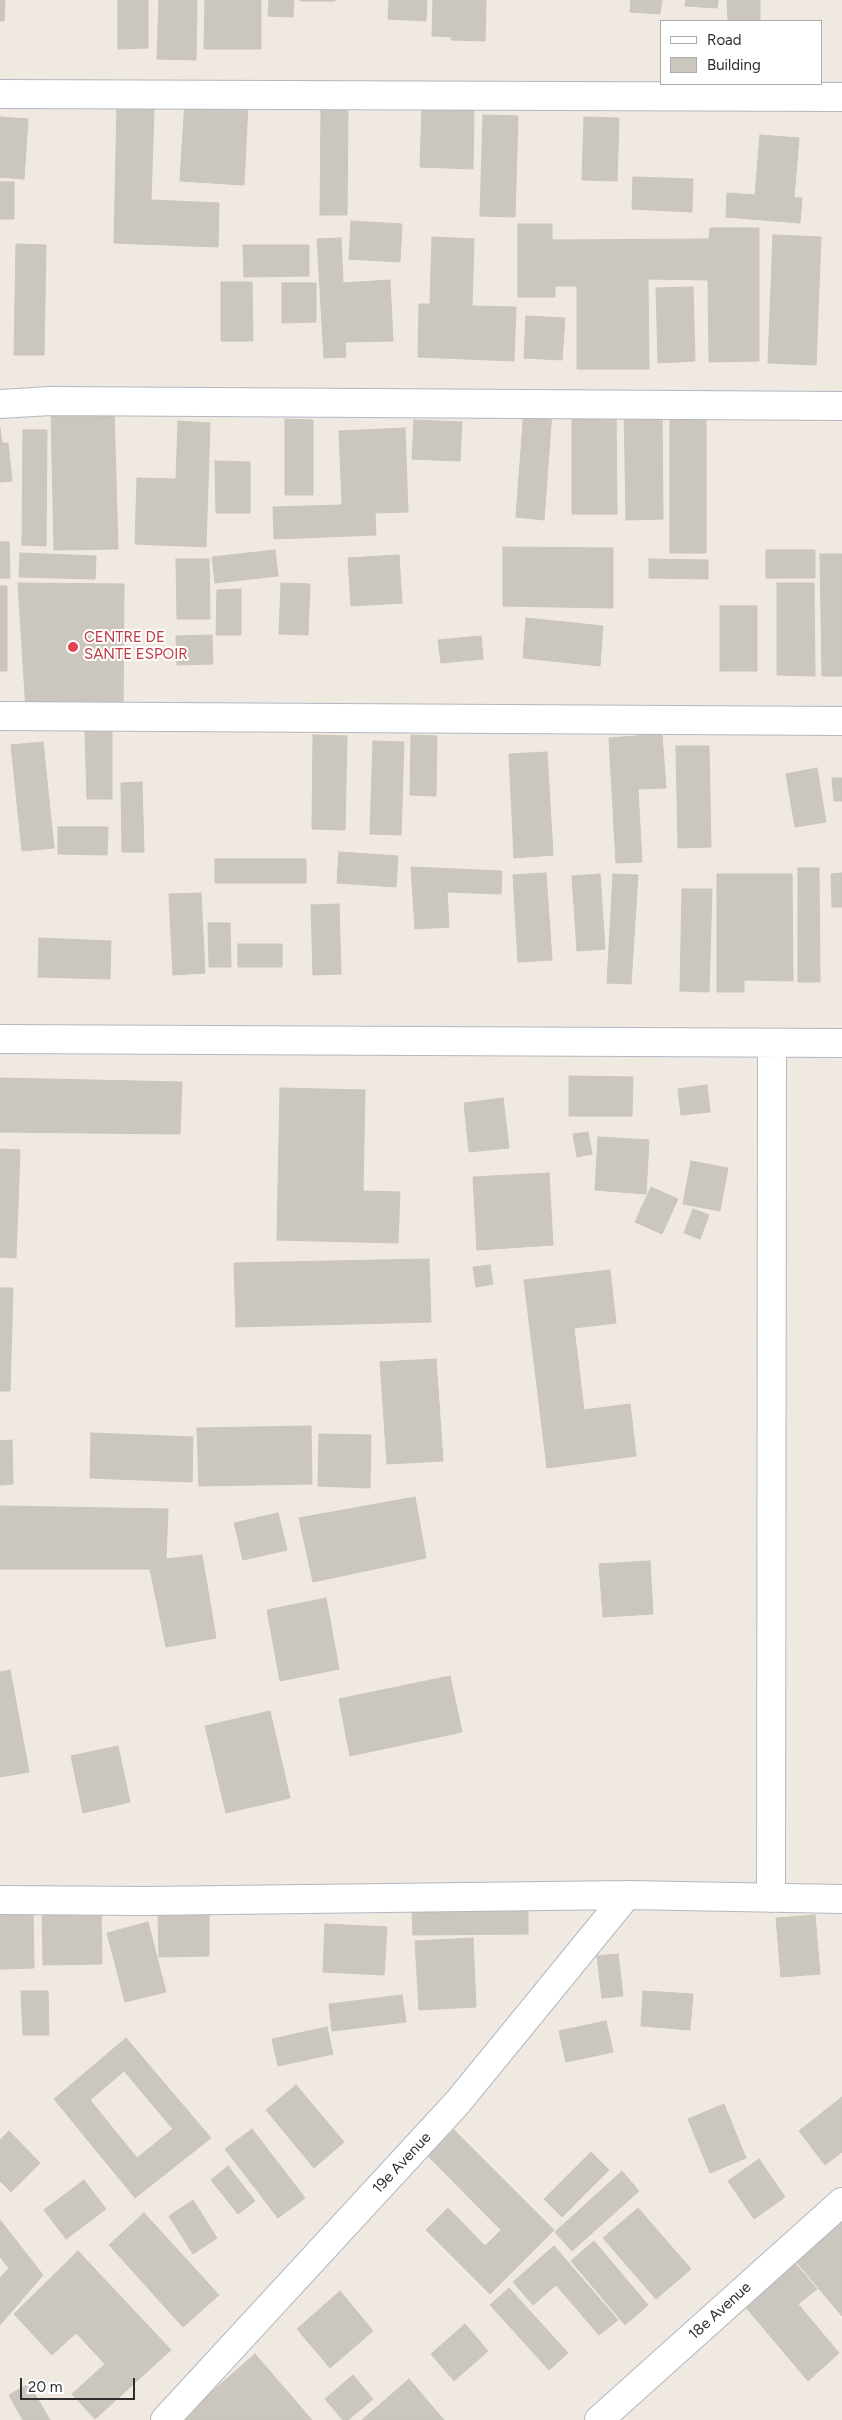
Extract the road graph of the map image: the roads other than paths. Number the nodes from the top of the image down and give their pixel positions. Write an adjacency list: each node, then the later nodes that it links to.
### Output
1 (0, 94): 2 (street)
2 (842, 97)
3 (0, 404): 4 (street)
4 (842, 406)
5 (0, 716): 6 (street)
6 (842, 720)
7 (0, 1039): 9 (street)
8 (842, 1043): 9 (street)
9 (772, 1044): 11 (street)
10 (627, 1895): 11 (street); 13 (street); 15 (street, 19e Avenue)
11 (771, 1898): 12 (street)
12 (842, 1899)
13 (0, 1900)
14 (842, 2202): 16 (street, 18e Avenue)
15 (165, 2420)
16 (599, 2420)

